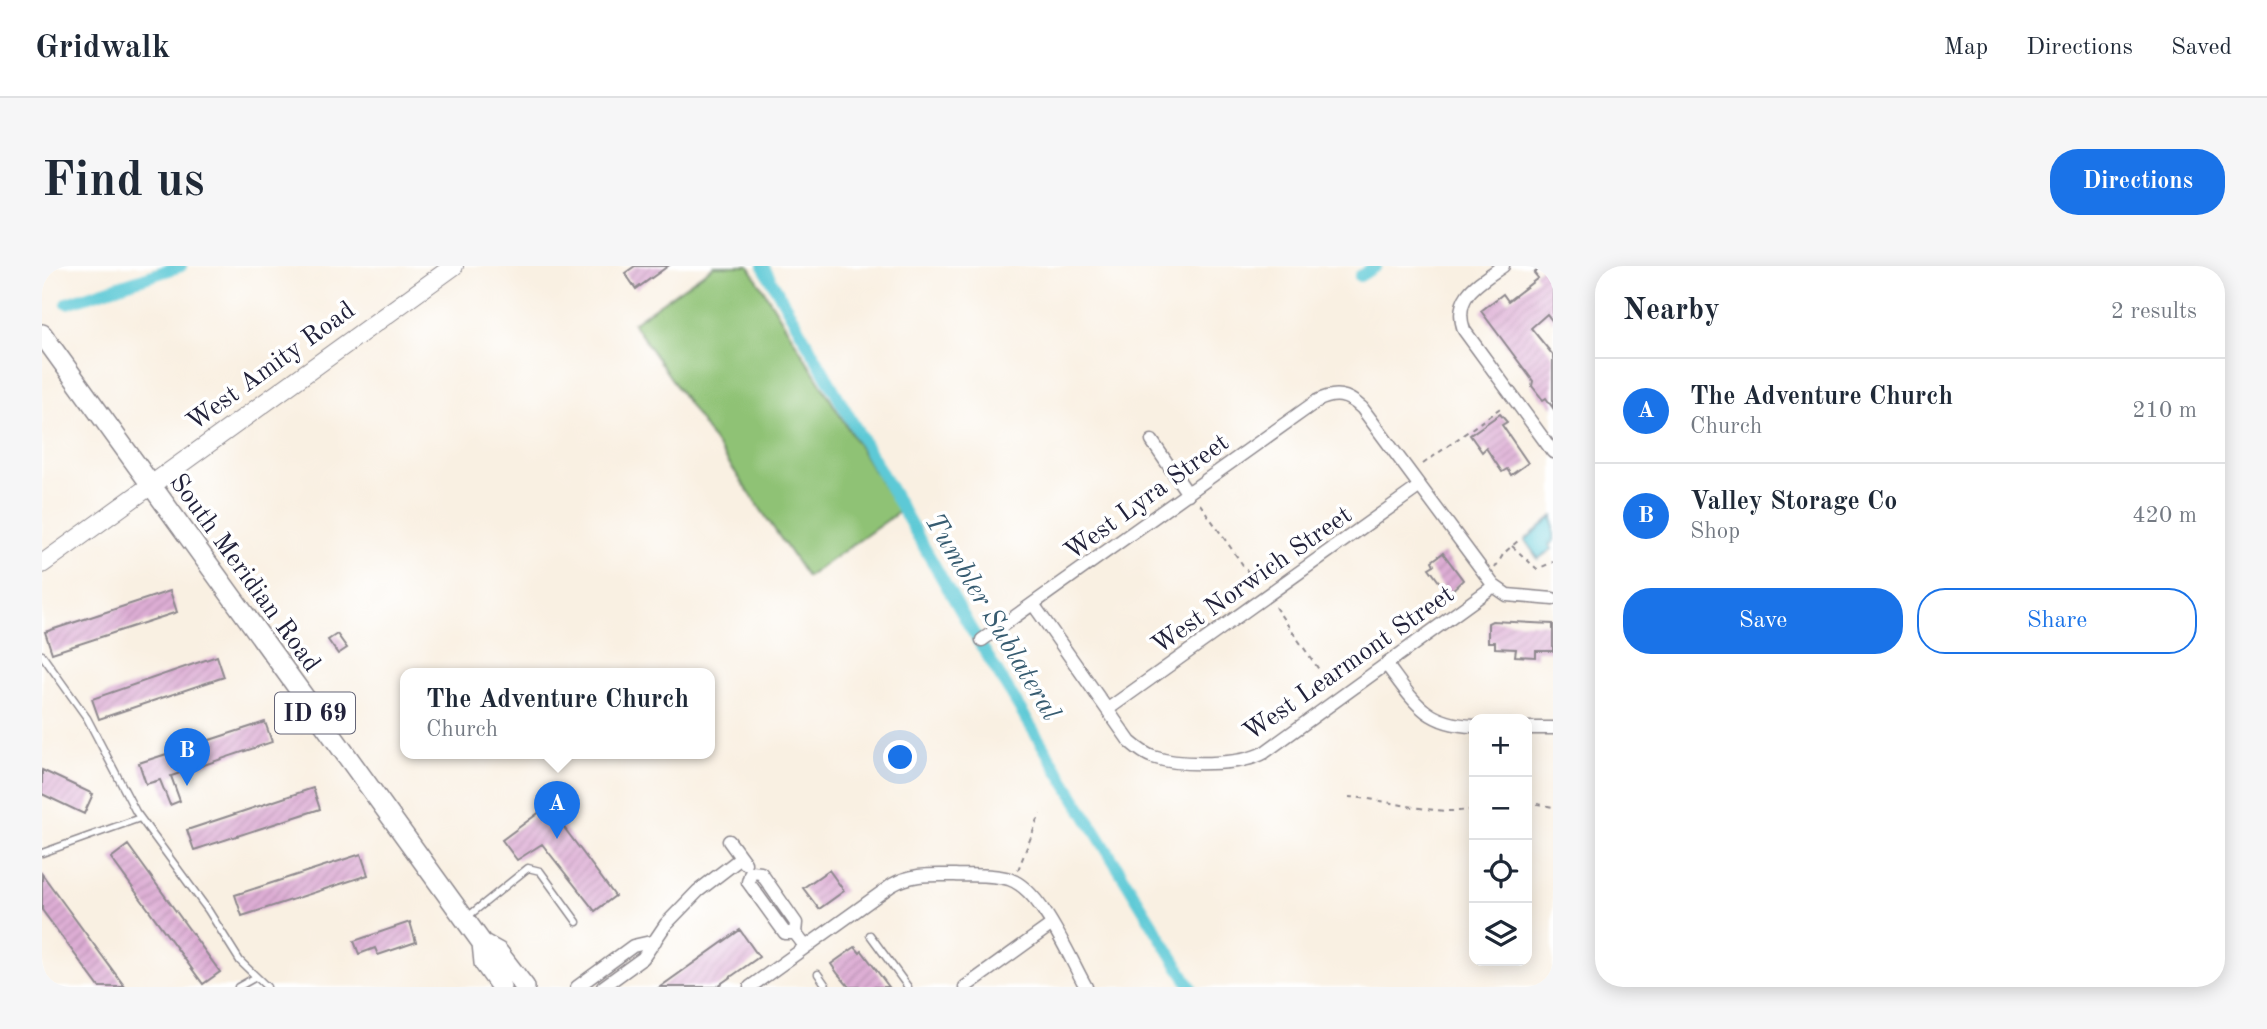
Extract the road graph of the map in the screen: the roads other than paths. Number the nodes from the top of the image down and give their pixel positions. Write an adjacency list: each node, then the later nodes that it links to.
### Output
1 (454, 266): 6 (main road, West Amity Road)
2 (1503, 266): 5 (street)
3 (42, 334): 6 (main road, South Meridian Road / ID 69)
4 (1152, 441): 8 (street)
5 (1553, 452)
6 (150, 483): 9 (main road, West Amity Road); 24 (main road, South Meridian Road / ID 69)
7 (1420, 486): 8 (street, West Lyra Street); 10 (street); 16 (street, West Norwich Street)
8 (1188, 494): 12 (street, West Lyra Street)
9 (42, 564)
10 (1494, 586): 11 (street); 15 (street, West Learmont Street)
11 (1553, 599)
12 (1033, 604): 13 (street, West Lyra Street); 16 (street)
13 (982, 640)
14 (42, 654): 20 (lane)
15 (1386, 664): 16 (street, West Learmont Street); 17 (street)
16 (1108, 709)
17 (1469, 726)
18 (1532, 727): 19 (street)
19 (1553, 728)
20 (140, 818): 22 (lane); 32 (lane)
21 (729, 841): 23 (street)
22 (42, 853)
23 (741, 858): 28 (street); 29 (street)
24 (464, 919): 25 (lane); 30 (main road, South Meridian Road / ID 69)
25 (577, 922)
26 (1051, 925): 29 (street); 43 (street); 44 (street)
27 (870, 935): 42 (lane)
28 (655, 942): 38 (street); 39 (street)
29 (805, 946): 40 (street)
30 (482, 947): 35 (main road, South Meridian Road / ID 69); 36 (main road); 37 (main road, South Meridian Road / ID 69)
31 (818, 974): 41 (lane)
32 (256, 976): 33 (lane); 34 (lane)
33 (238, 987)
34 (267, 987)
35 (501, 987)
36 (514, 987)
37 (525, 987)
38 (577, 987)
39 (603, 987)
40 (750, 987)
41 (827, 987)
42 (908, 987)
43 (965, 987)
44 (1086, 987)

